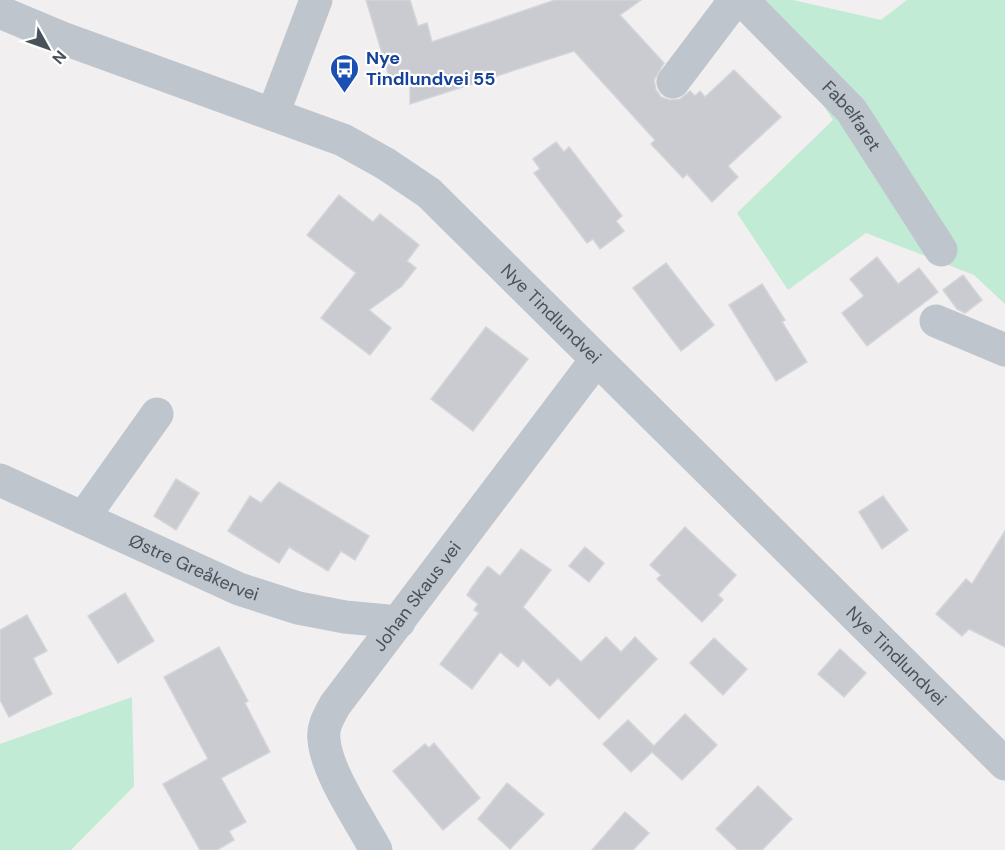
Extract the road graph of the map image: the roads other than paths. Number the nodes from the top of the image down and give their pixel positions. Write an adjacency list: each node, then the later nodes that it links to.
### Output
1 (316, 0): 6 (street)
2 (735, 0): 5 (street)
3 (742, 0): 7 (street, Fabelfaret)
4 (19, 12): 6 (street, Nye Tindlundvei)
5 (674, 82)
6 (273, 114): 10 (street, Nye Tindlundvei)
7 (941, 250)
8 (936, 321): 9 (street)
9 (1005, 350)
10 (596, 360): 14 (street, Johan Skaus vei); 15 (street, Nye Tindlundvei)
11 (157, 414): 13 (street)
12 (0, 480): 13 (street, Østre Greåkervei)
13 (83, 518): 14 (street, Østre Greåkervei)
14 (399, 622): 16 (street, Johan Skaus vei)
15 (1005, 764)
16 (376, 850)

